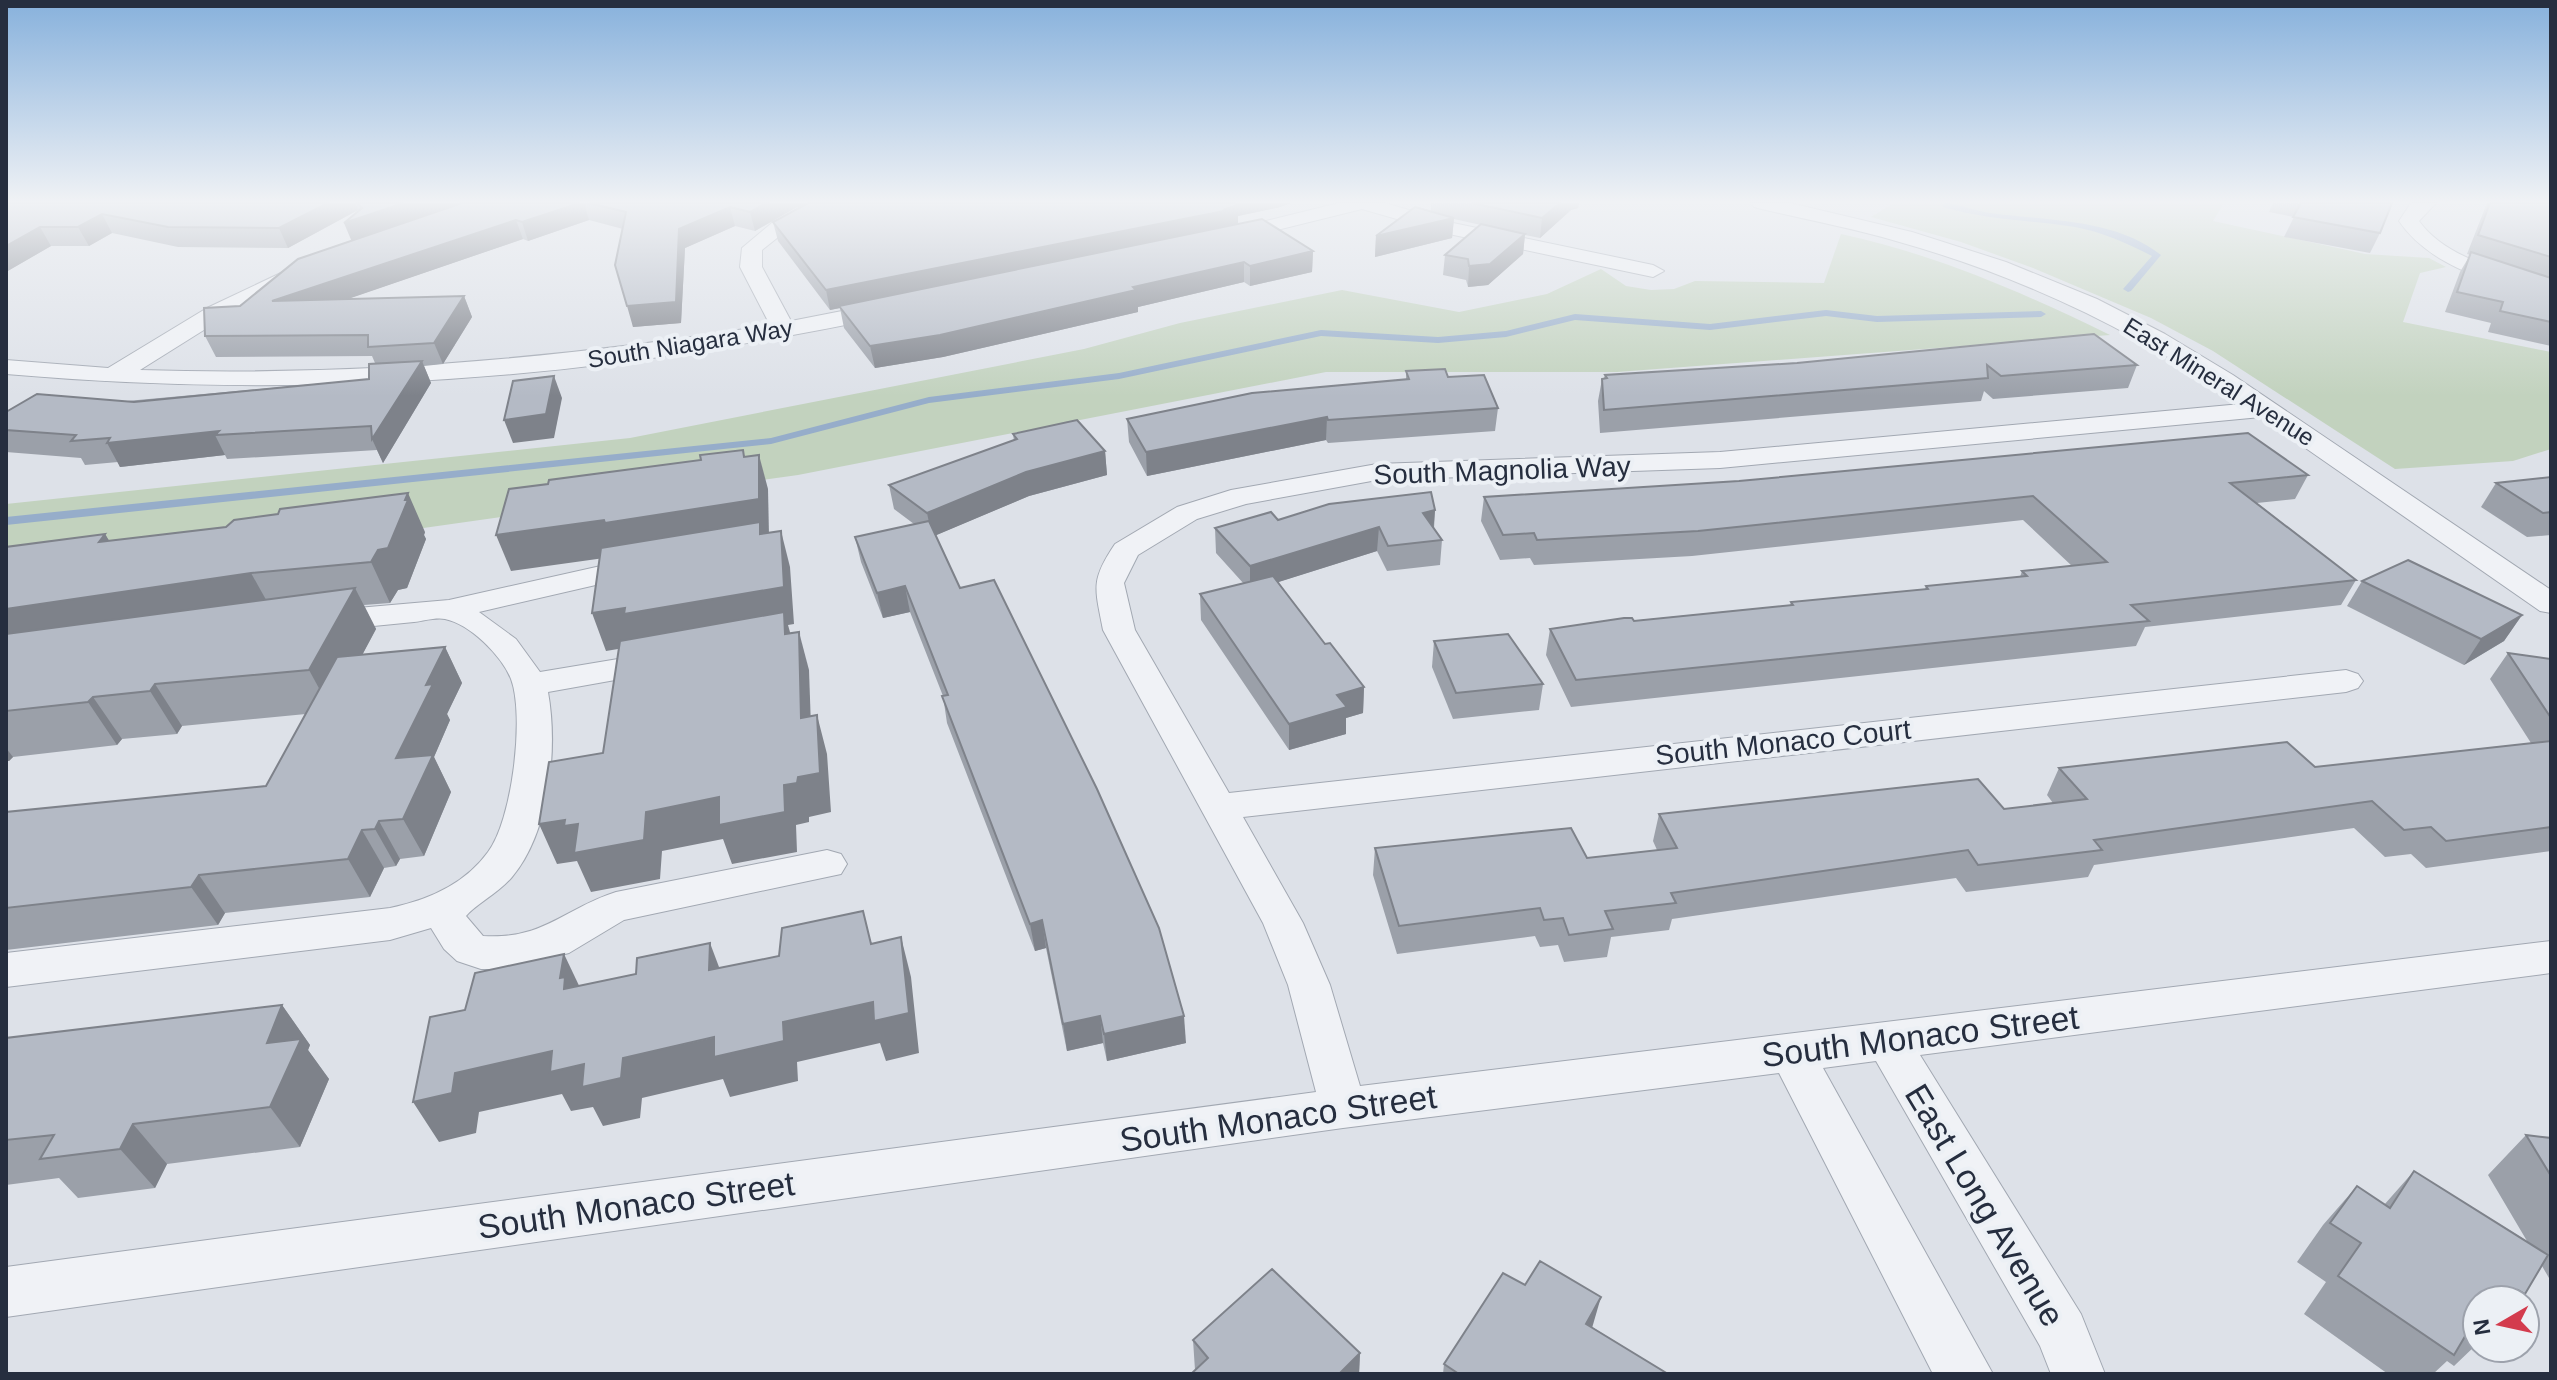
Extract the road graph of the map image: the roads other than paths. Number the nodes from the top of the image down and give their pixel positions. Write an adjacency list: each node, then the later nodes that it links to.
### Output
1 (307, 267): 11 (street)
2 (751, 267): 9 (street)
3 (1636, 267): 6 (street)
4 (1997, 267): 12 (street, East Mineral Avenue)
5 (2482, 267): 7 (street)
6 (1653, 271)
7 (2551, 291)
8 (904, 305): 9 (street, South Niagara Way)
9 (784, 329): 11 (street, South Niagara Way)
10 (6, 367): 11 (street, South Niagara Way)
11 (113, 376)
12 (2266, 409): 14 (street, East Mineral Avenue); 20 (street, South Magnolia Way)
13 (667, 562): 15 (street)
14 (2547, 599)
15 (449, 609): 16 (street); 19 (street)
16 (288, 625)
17 (692, 656): 19 (street)
18 (2346, 681): 20 (street, South Monaco Court)
19 (530, 684): 22 (street)
20 (1220, 807): 27 (street, South Magnolia Way)
21 (827, 864): 22 (street)
22 (442, 911): 24 (street)
23 (2551, 957): 25 (street, South Monaco Street)
24 (6, 970)
25 (1887, 1040): 26 (street, South Monaco Street); 30 (street, East Long Avenue)
26 (1791, 1052): 27 (street, South Monaco Street); 29 (street)
27 (1343, 1108): 28 (street, South Monaco Street)
28 (6, 1292)
29 (1966, 1374)
30 (2078, 1374)

